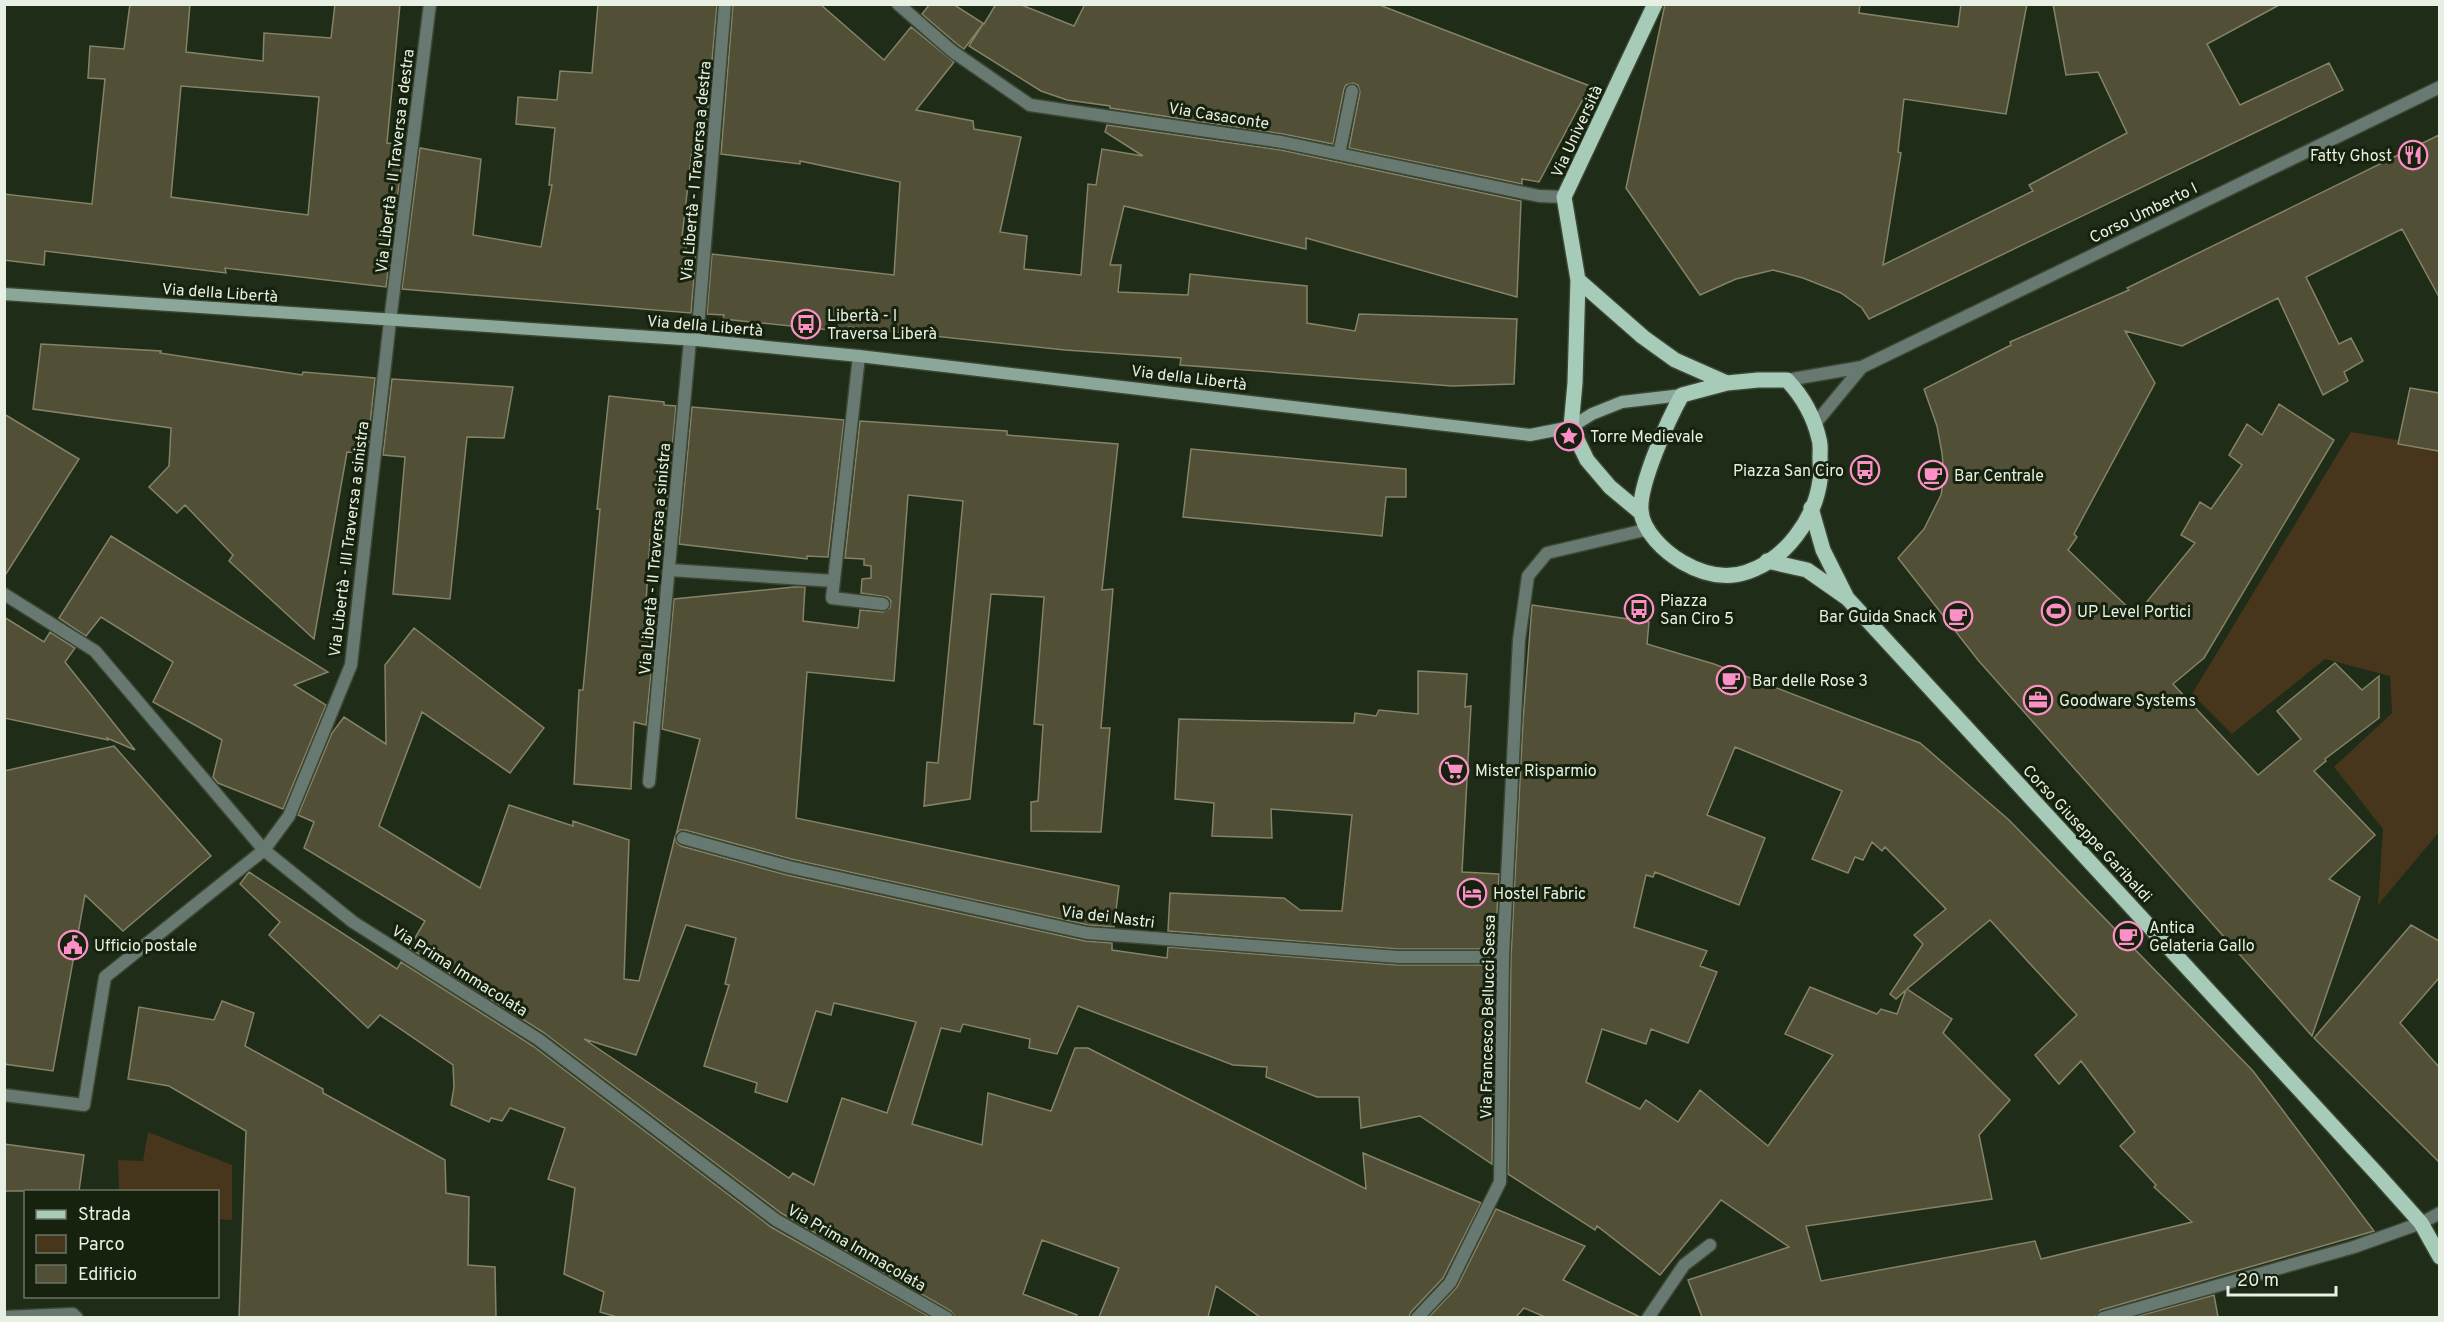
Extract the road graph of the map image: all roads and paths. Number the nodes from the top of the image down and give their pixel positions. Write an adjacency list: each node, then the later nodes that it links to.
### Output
1 (430, 4): 11 (street, Via Libertà - II Traversa a destra)
2 (725, 4): 12 (street, Via Libertà - I Traversa a destra)
3 (898, 4): 7 (street, Via Casaconte)
4 (1655, 4): 8 (main road, Via Università)
5 (2439, 87): 14 (street, Corso Umberto I)
6 (1352, 91): 7 (street)
7 (1339, 154): 8 (street, Via Casaconte)
8 (1564, 197): 9 (main road, Via Università)
9 (1578, 279): 16 (main road); 19 (main road, Via Università)
10 (4, 294): 11 (street, Via della Libertà)
11 (390, 321): 12 (street, Via della Libertà); 31 (street, Via Libertà - III Traversa a sinistra)
12 (693, 340): 13 (street, Via della Libertà); 24 (street, Via Libertà - II Traversa a sinistra)
13 (859, 356): 19 (street, Via della Libertà); 25 (street)
14 (1862, 368): 15 (street, Corso Umberto I); 18 (street, Corso Umberto I)
15 (1787, 380): 16 (main road); 18 (main road)
16 (1727, 383): 17 (main road)
17 (1682, 395): 19 (street, Via della Libertà); 21 (main road)
18 (1814, 425): 20 (main road)
19 (1570, 427): 21 (main road)
20 (1811, 508): 23 (main road); 27 (main road, Corso Giuseppe Garibaldi)
21 (1640, 512): 22 (main road)
22 (1649, 529): 23 (main road); 32 (street, Via Francesco Bellucci Sessa)
23 (1767, 561): 27 (main road, Corso Giuseppe Garibaldi)
24 (670, 570): 25 (street); 29 (street, Via Libertà - II Traversa a sinistra)
25 (834, 581): 28 (street)
26 (4, 594): 31 (street, Via Prima Immacolata)
27 (1847, 598): 35 (main road, Corso Giuseppe Garibaldi)
28 (883, 604)
29 (649, 782)
30 (683, 838): 32 (street, Via dei Nastri)
31 (264, 850): 33 (street, Via Libertà - III Traversa a sinistra); 40 (street, Via Prima Immacolata)
32 (1503, 957): 41 (street, Via Francesco Bellucci Sessa)
33 (4, 1095)
34 (2439, 1213): 35 (street)
35 (2421, 1223): 37 (main road, Corso Giuseppe Garibaldi); 43 (street)
36 (1710, 1245): 42 (street)
37 (2439, 1257)
38 (75, 1316): 39 (street)
39 (4, 1317)
40 (947, 1317)
41 (1418, 1317)
42 (1648, 1317)
43 (2103, 1317)

